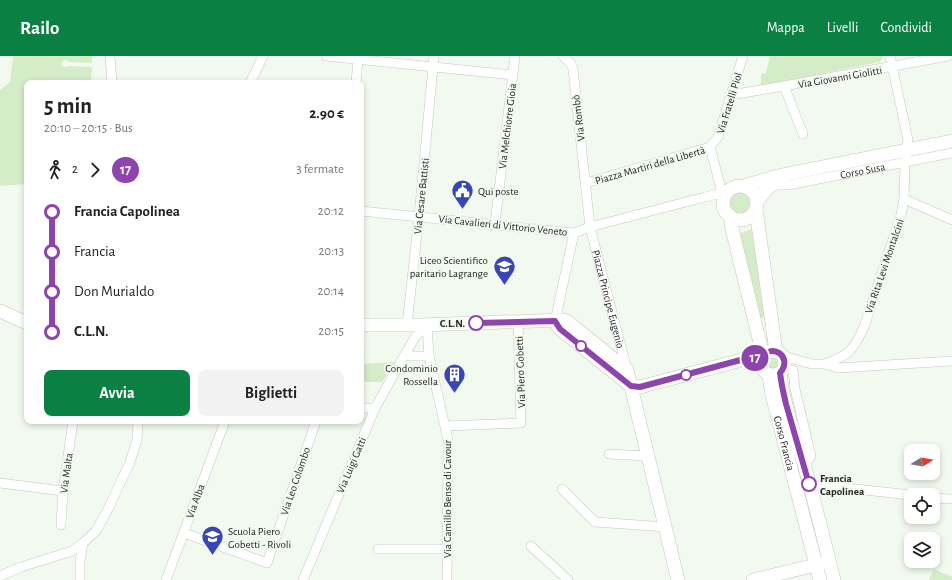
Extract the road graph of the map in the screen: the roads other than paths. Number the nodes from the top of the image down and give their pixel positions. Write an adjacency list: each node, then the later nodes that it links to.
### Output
1 (110, 56): 15 (street)
2 (263, 56): 16 (street)
3 (326, 56): 11 (street)
4 (434, 56): 12 (street, Via Cesare Battisti)
5 (515, 56): 14 (street)
6 (563, 56): 27 (street, Via Rombò)
7 (743, 56): 19 (street, Via Fratelli Piol)
8 (890, 56): 13 (street, Via Rita Levi Montalcini)
9 (948, 56): 13 (street, Via Giovanni Giolitti)
10 (379, 58): 11 (street); 12 (street)
11 (358, 59): 17 (street)
12 (433, 66): 14 (street); 34 (street, Via Cesare Battisti)
13 (892, 67): 18 (street, Via Giovanni Giolitti); 23 (street, Via Rita Levi Montalcini)
14 (513, 75): 37 (street, Via Melchiorre Gioia)
15 (112, 80)
16 (251, 80)
17 (356, 80)
18 (784, 86): 19 (street, Via Giovanni Giolitti); 20 (street)
19 (731, 95): 22 (street, Via Fratelli Piol)
20 (804, 134)
21 (952, 141): 23 (main road, Corso Susa)
22 (710, 147): 27 (street, Piazza Martiri della Libertà); 30 (street, Piazza Martiri della Libertà)
23 (907, 149): 25 (street, Via Rita Levi Montalcini); 26 (main road, Corso Susa)
24 (952, 153): 25 (street, Corso Susa)
25 (905, 162): 28 (street, Corso Susa); 31 (street, Via Rita Levi Montalcini)
26 (790, 173): 28 (main road, Corso Susa); 29 (main road, Corso Susa)
27 (586, 183): 38 (street, Piazza Martiri della Libertà)
28 (773, 185): 32 (main road, Corso Susa)
29 (744, 186): 30 (main road); 32 (main road)
30 (723, 194): 35 (main road); 38 (street)
31 (904, 199): 36 (street); 53 (street, Via Rita Levi Montalcini)
32 (757, 205): 35 (main road); 47 (main road)
33 (364, 211): 34 (street, Via Cavalieri di Vittorio Veneto)
34 (419, 216): 37 (street, Via Cavalieri di Vittorio Veneto); 45 (street, Via Cesare Battisti)
35 (730, 216): 50 (main road)
36 (952, 220)
37 (495, 224): 39 (street, Via Cavalieri di Vittorio Veneto)
38 (590, 227): 39 (street); 54 (street, Piazza Principe Eugenio)
39 (574, 233): 41 (street)
40 (0, 311): 42 (main road)
41 (555, 321): 43 (main road, Piazza Principe Eugenio); 54 (main road, Piazza Principe Eugenio); 56 (main road)
42 (24, 322)
43 (518, 322): 46 (main road, Piazza Principe Eugenio); 63 (street, Via Piero Gobetti)
44 (364, 325): 45 (main road, Piazza Principe Eugenio)
45 (408, 325): 46 (main road, Piazza Principe Eugenio)
46 (426, 325): 48 (street, Via Luigi Gatti); 49 (street, Via Camillo Benso di Cavour)
47 (779, 353): 50 (main road); 52 (street); 55 (main road)
48 (404, 356): 49 (street); 58 (street, Via Luigi Gatti)
49 (430, 356): 63 (street, Via Camillo Benso di Cavour)
50 (762, 357): 55 (main road); 56 (main road)
51 (952, 361): 53 (street)
52 (812, 364): 53 (street); 55 (street)
53 (825, 364)
54 (627, 370): 56 (main road, Piazza Principe Eugenio)
55 (781, 372): 67 (main road, Corso Francia); 81 (main road, Corso Francia)
56 (631, 386): 65 (main road, Piazza Principe Eugenio)
57 (364, 408): 58 (street)
58 (375, 408): 85 (street, Via Luigi Gatti)
59 (73, 424): 69 (street, Via Malta)
60 (138, 424): 76 (street)
61 (224, 424): 75 (street, Via Alba)
62 (315, 424): 75 (street, Via Leo Colombo)
63 (445, 426): 79 (street, Via Camillo Benso di Cavour)
64 (609, 454): 65 (street)
65 (648, 456): 74 (main road, Piazza Principe Eugenio)
66 (0, 483): 69 (street)
67 (809, 484): 70 (street); 80 (main road, Corso Francia)
68 (562, 489): 74 (street)
69 (63, 491): 73 (street, Via Malta)
70 (904, 494)
71 (940, 498): 72 (street)
72 (952, 499)
73 (61, 525)
74 (666, 528): 88 (main road, Piazza Principe Eugenio)
75 (184, 533): 84 (street, Via Alba)
76 (84, 544): 82 (street); 83 (street)
77 (531, 546): 87 (street)
78 (378, 549): 79 (street)
79 (447, 549): 86 (street, Via Camillo Benso di Cavour)
80 (830, 562): 81 (main road); 91 (main road, Corso Francia)
81 (816, 565): 89 (main road); 90 (main road, Corso Francia)
82 (0, 576)
83 (80, 580)
84 (166, 580)
85 (303, 580)
86 (447, 580)
87 (568, 580)
88 (678, 580)
89 (753, 580)
90 (820, 580)
91 (834, 580)

